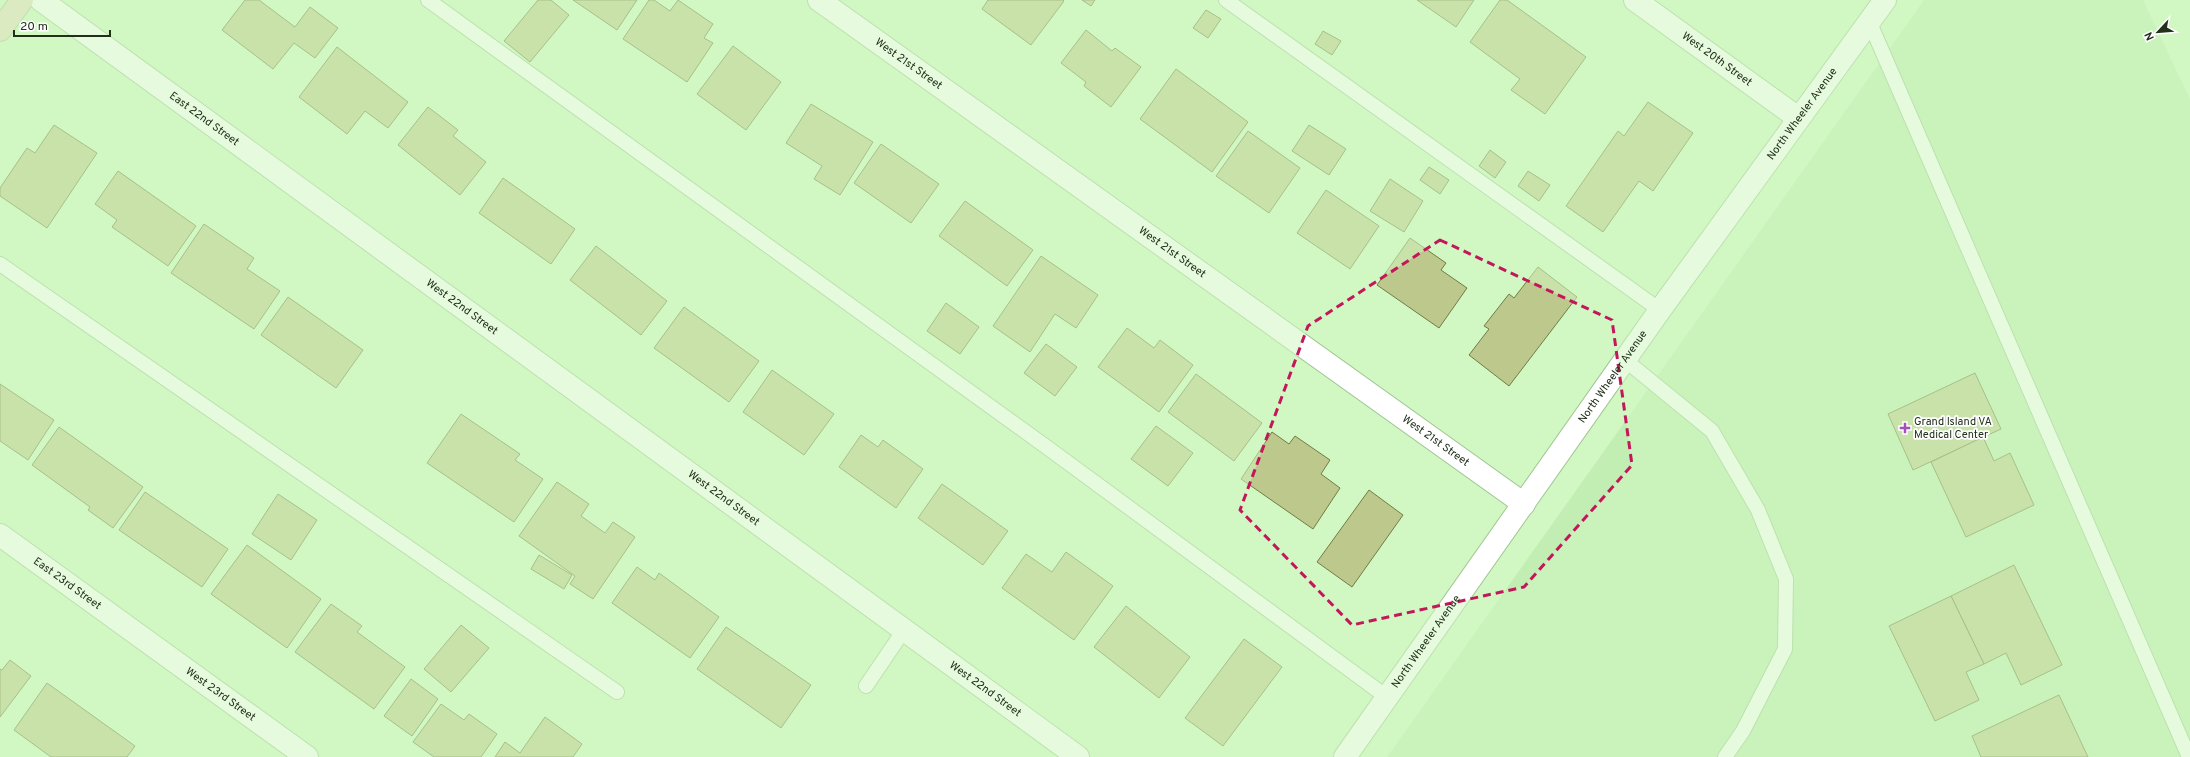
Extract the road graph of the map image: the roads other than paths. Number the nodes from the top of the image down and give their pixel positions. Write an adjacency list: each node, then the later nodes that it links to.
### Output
1 (22, 0): 9 (main road)
2 (41, 0): 11 (street, East 22nd Street)
3 (428, 0): 21 (lane)
4 (819, 0): 15 (street, West 21st Street)
5 (1226, 0): 13 (lane)
6 (1635, 0): 10 (street, West 20th Street)
7 (1885, 0): 8 (street, North Wheeler Avenue)
8 (1869, 21): 10 (street, North Wheeler Avenue); 26 (lane)
9 (0, 30)
10 (1798, 118): 13 (street, North Wheeler Avenue)
11 (368, 239): 17 (street, West 22nd Street)
12 (0, 264): 20 (lane)
13 (1660, 310): 14 (street, North Wheeler Avenue)
14 (1625, 360): 15 (street, North Wheeler Avenue); 25 (lane)
15 (1524, 504): 21 (street, North Wheeler Avenue)
16 (0, 535): 18 (street, East 23rd Street)
17 (904, 630): 19 (lane); 23 (street, West 22nd Street)
18 (134, 632): 22 (street, West 23rd Street)
19 (866, 686)
20 (617, 692)
21 (1388, 698): 24 (street, North Wheeler Avenue)
22 (307, 757)
23 (1078, 757)
24 (1345, 757)
25 (1725, 757)
26 (2189, 757)

